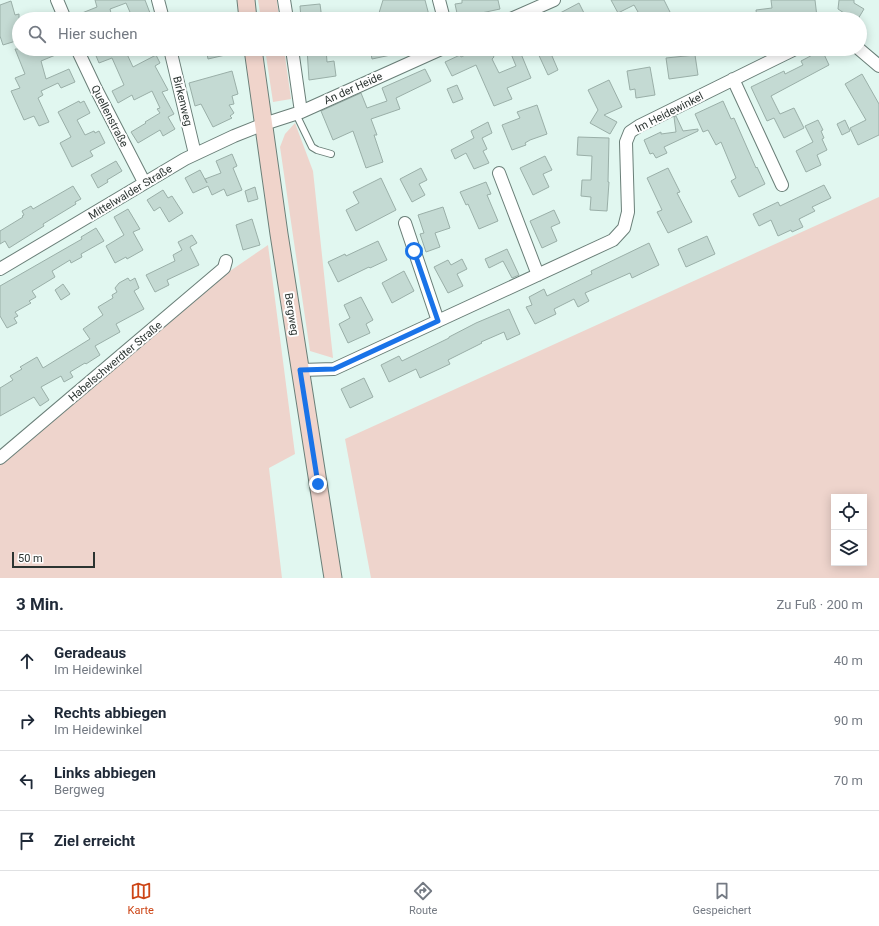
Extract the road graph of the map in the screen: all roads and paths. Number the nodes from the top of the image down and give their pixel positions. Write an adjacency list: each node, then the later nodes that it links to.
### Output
1 (57, 0): 7 (street)
2 (158, 0): 8 (street)
3 (246, 0): 9 (main road)
4 (284, 0): 10 (street)
5 (439, 0): 11 (street)
6 (554, 0): 12 (street)
7 (62, 12)
8 (161, 12)
9 (247, 12)
10 (286, 12)
11 (442, 12)
12 (526, 12)
13 (867, 55): 20 (street)
14 (80, 56): 27 (street, Quellenstraße)
15 (172, 56): 24 (street, Birkenweg)
16 (254, 56): 23 (main road, Bergweg)
17 (293, 56): 22 (street)
18 (425, 56): 22 (street, An der Heide)
19 (781, 56): 21 (street, Im Heidewinkel)
20 (879, 66)
21 (733, 79): 28 (street); 32 (street, Im Heidewinkel)
22 (299, 113): 23 (street, An der Heide); 25 (lane)
23 (264, 124): 24 (street, Mittelwalder Straße); 34 (main road, Bergweg)
24 (195, 154): 27 (street, Mittelwalder Straße)
25 (331, 154)
26 (499, 173): 32 (street)
27 (144, 182): 31 (street, Mittelwalder Straße)
28 (782, 185)
29 (405, 223): 33 (street)
30 (226, 261): 35 (street, Habelschwerdter Straße)
31 (0, 269)
32 (538, 275): 33 (street, Im Heidewinkel)
33 (438, 321): 34 (street, Im Heidewinkel)
34 (300, 370): 36 (main road, Bergweg)
35 (0, 458)
36 (333, 578)

